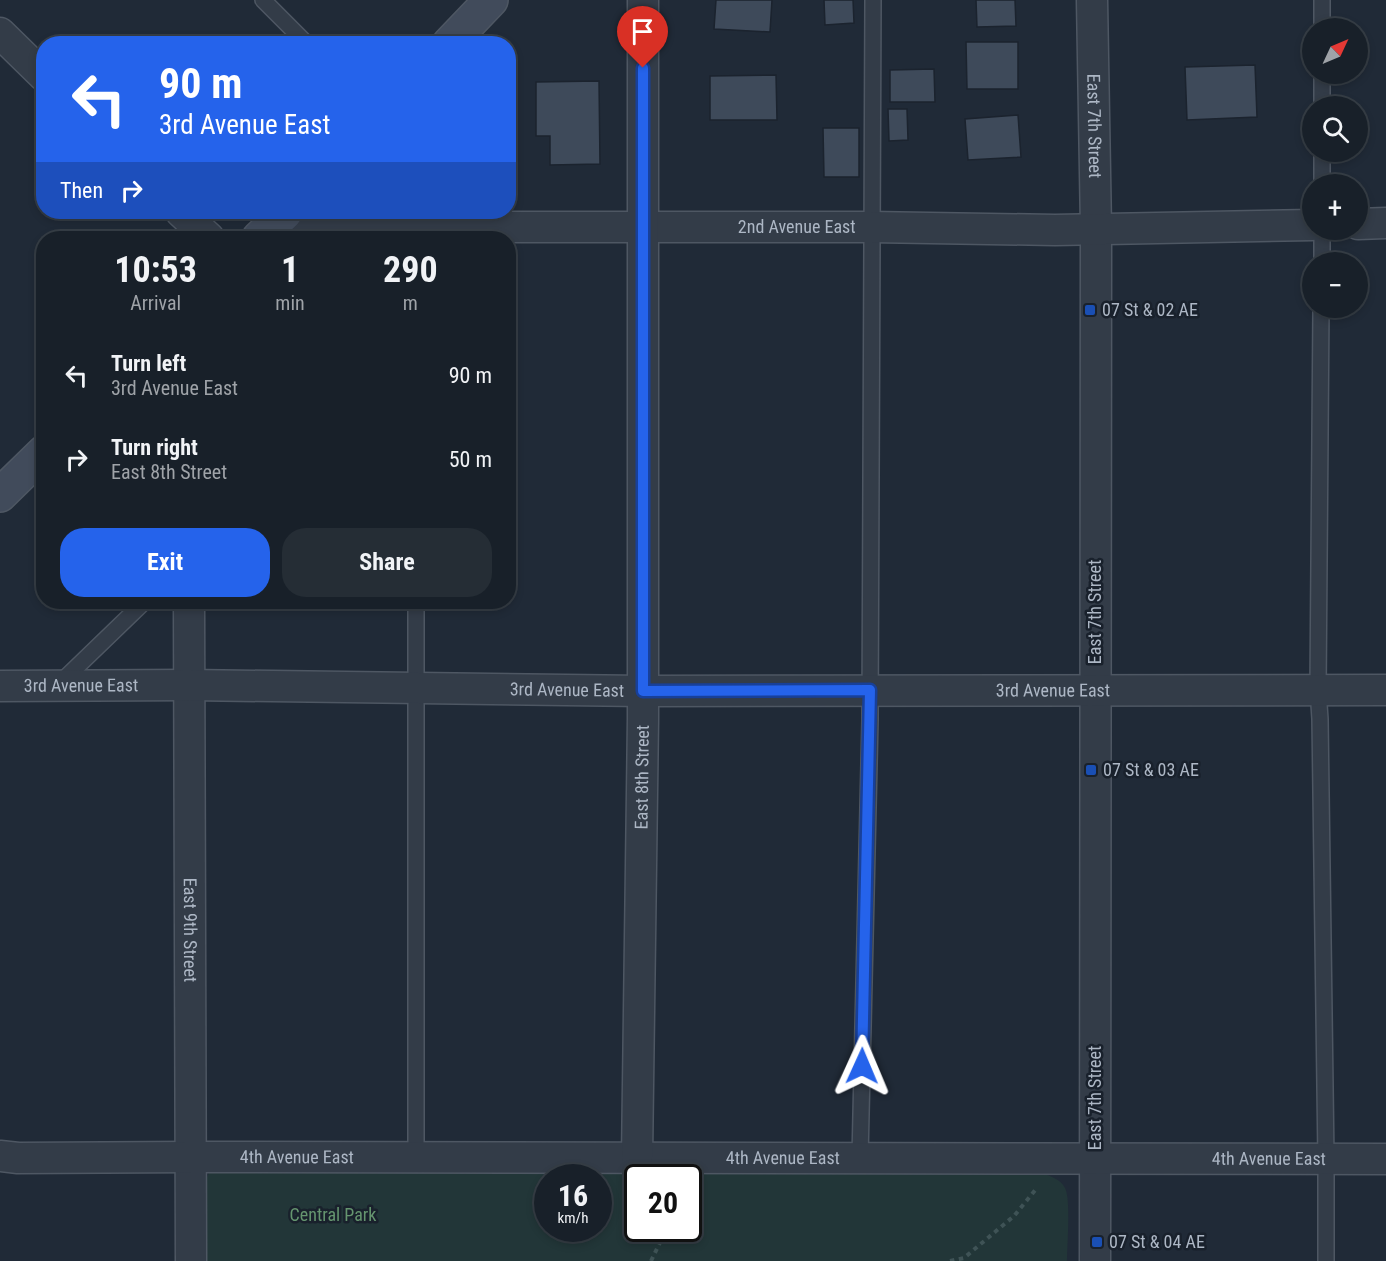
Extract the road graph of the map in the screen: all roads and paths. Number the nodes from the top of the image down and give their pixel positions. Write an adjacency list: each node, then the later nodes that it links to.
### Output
1 (263, 0): 9 (lane)
2 (491, 0): 10 (street)
3 (643, 0): 19 (street, East 8th Street)
4 (873, 0): 18 (lane)
5 (1092, 0): 20 (street, East 7th Street)
6 (1322, 0): 7 (lane)
7 (1322, 18)
8 (0, 33): 11 (street)
9 (299, 36)
10 (457, 36)
11 (36, 68)
12 (189, 219): 21 (street)
13 (279, 219): 22 (street)
14 (300, 219): 23 (street, 2nd Avenue East)
15 (1386, 223): 16 (street)
16 (1368, 224)
17 (1302, 225): 20 (street, 2nd Avenue East)
18 (872, 227): 19 (street, 2nd Avenue East); 20 (street, 2nd Avenue East); 35 (lane)
19 (642, 228): 24 (street, 2nd Avenue East); 39 (street, East 8th Street)
20 (1096, 229): 36 (street, East 7th Street)
21 (201, 231)
22 (266, 231)
23 (389, 231)
24 (506, 231)
25 (1321, 318): 37 (lane)
26 (36, 460): 27 (street)
27 (0, 495)
28 (137, 609): 33 (lane)
29 (189, 609): 31 (street, East 9th Street)
30 (416, 609): 34 (lane)
31 (189, 685): 33 (street, 3rd Avenue East); 34 (street, 3rd Avenue East); 41 (street, East 9th Street)
32 (0, 686): 33 (street, 3rd Avenue East)
33 (57, 686)
34 (416, 688): 39 (street, 3rd Avenue East); 42 (lane)
35 (870, 690): 36 (street, 3rd Avenue East); 39 (street, 3rd Avenue East); 44 (lane)
36 (1095, 690): 37 (street, 3rd Avenue East); 46 (street, East 7th Street)
37 (1318, 690): 38 (street, 3rd Avenue East); 48 (lane)
38 (1386, 690)
39 (643, 691): 43 (street, East 8th Street)
40 (0, 1156): 41 (street, 4th Avenue East)
41 (191, 1157): 42 (street, 4th Avenue East); 50 (street, East 9th Street)
42 (416, 1158): 43 (street, 4th Avenue East)
43 (637, 1158): 44 (street, 4th Avenue East)
44 (860, 1158): 45 (street, 4th Avenue East)
45 (1062, 1158): 46 (street, 4th Avenue East); 52 (path)
46 (1095, 1158): 48 (street, 4th Avenue East); 53 (street, East 7th Street)
47 (1386, 1159): 48 (street, 4th Avenue East)
48 (1326, 1160): 54 (lane)
49 (661, 1242): 51 (path)
50 (191, 1261)
51 (651, 1261)
52 (950, 1261)
53 (1095, 1261)
54 (1326, 1261)

